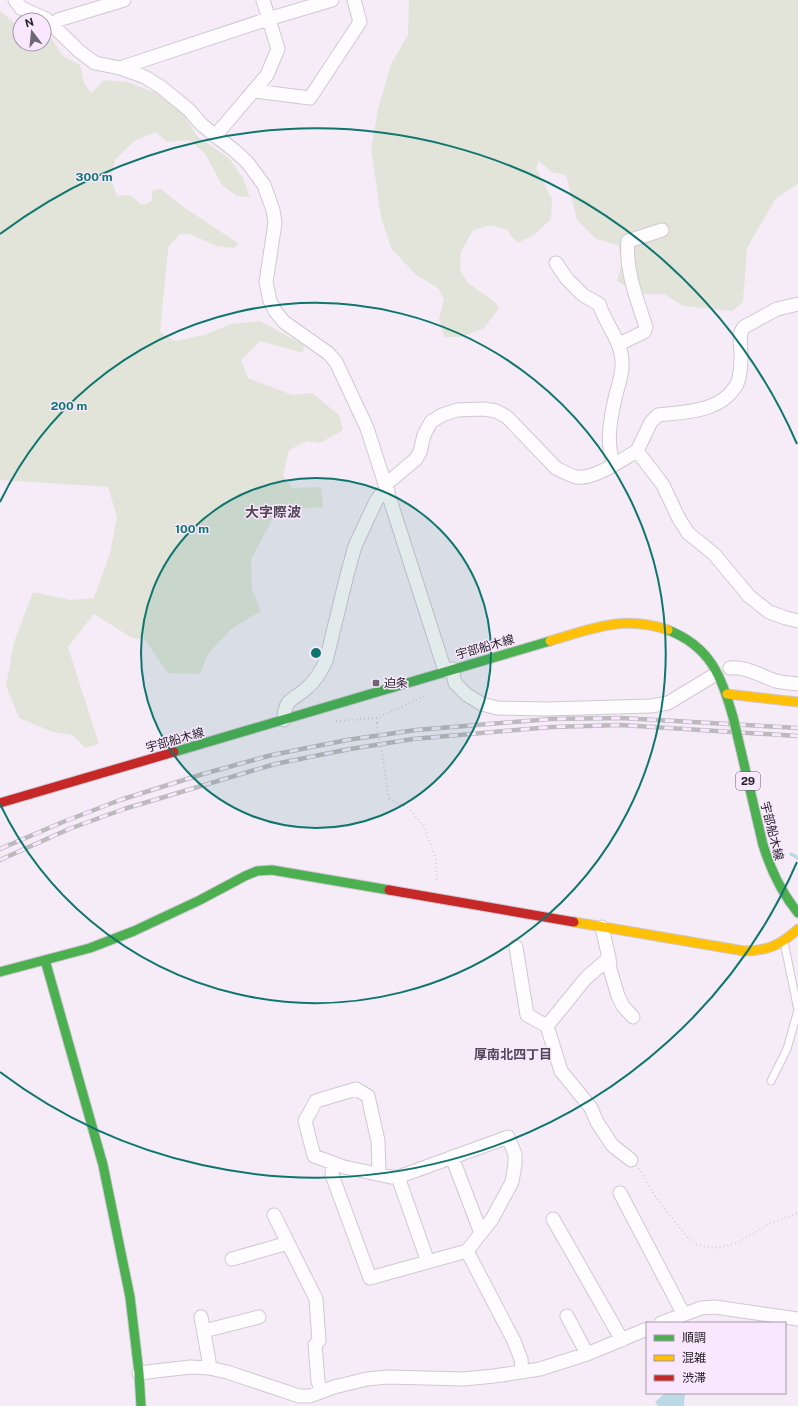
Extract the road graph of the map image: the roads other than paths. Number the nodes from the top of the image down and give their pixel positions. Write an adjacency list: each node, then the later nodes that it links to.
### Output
1 (14, 0): 7 (street)
2 (124, 0): 7 (street)
3 (263, 0): 6 (street)
4 (332, 0): 6 (street)
5 (354, 0): 9 (street)
6 (268, 19): 8 (street); 9 (street)
7 (53, 25): 8 (street)
8 (120, 68): 10 (street)
9 (254, 91): 10 (street)
10 (215, 136): 17 (street)
11 (662, 230): 14 (street)
12 (556, 263): 14 (street)
13 (798, 304): 15 (street)
14 (619, 344): 16 (street)
15 (637, 452): 16 (street); 18 (street)
16 (614, 464): 17 (street)
17 (386, 486): 20 (street); 25 (street)
18 (798, 621)
19 (730, 668): 22 (street)
20 (448, 670): 21 (street); 23 (street, 宇部船木線 / 29); 25 (street, 宇部船木線 / 29)
21 (711, 677)
22 (798, 684)
23 (727, 694): 24 (street); 27 (street, 宇部船木線 / 29, bridge)
24 (798, 702)
25 (284, 720): 26 (street, 宇部船木線 / 29)
26 (0, 803)
27 (798, 913)
28 (602, 926): 30 (street); 32 (street); 33 (street)
29 (798, 929): 30 (street)
30 (784, 942): 37 (lane)
31 (516, 947): 36 (street)
32 (609, 958): 35 (street); 36 (street)
33 (45, 960): 34 (street); 63 (street)
34 (0, 972)
35 (633, 1017)
36 (547, 1026): 39 (street)
37 (771, 1081)
38 (452, 1157): 42 (street); 46 (street); 46 (street)
39 (631, 1160)
40 (333, 1163): 41 (street); 41 (street); 50 (street)
41 (379, 1174): 42 (street)
42 (398, 1177): 50 (street)
43 (620, 1193): 51 (street)
44 (274, 1215): 47 (street)
45 (554, 1219): 59 (street)
46 (481, 1233): 48 (street)
47 (288, 1243): 49 (street); 64 (street)
48 (467, 1251): 50 (street); 62 (street)
49 (232, 1259)
50 (428, 1262)
51 (684, 1313): 55 (street); 56 (street)
52 (567, 1316): 60 (street)
53 (201, 1317): 58 (street)
54 (259, 1317): 58 (street)
55 (798, 1319)
56 (663, 1322)
57 (646, 1329): 59 (street)
58 (204, 1331): 61 (street)
59 (622, 1340): 60 (street)
60 (586, 1354): 62 (street)
61 (209, 1368): 63 (street); 64 (street)
62 (522, 1372): 64 (street)
63 (139, 1373): 65 (street)
64 (321, 1392)
65 (141, 1406)

